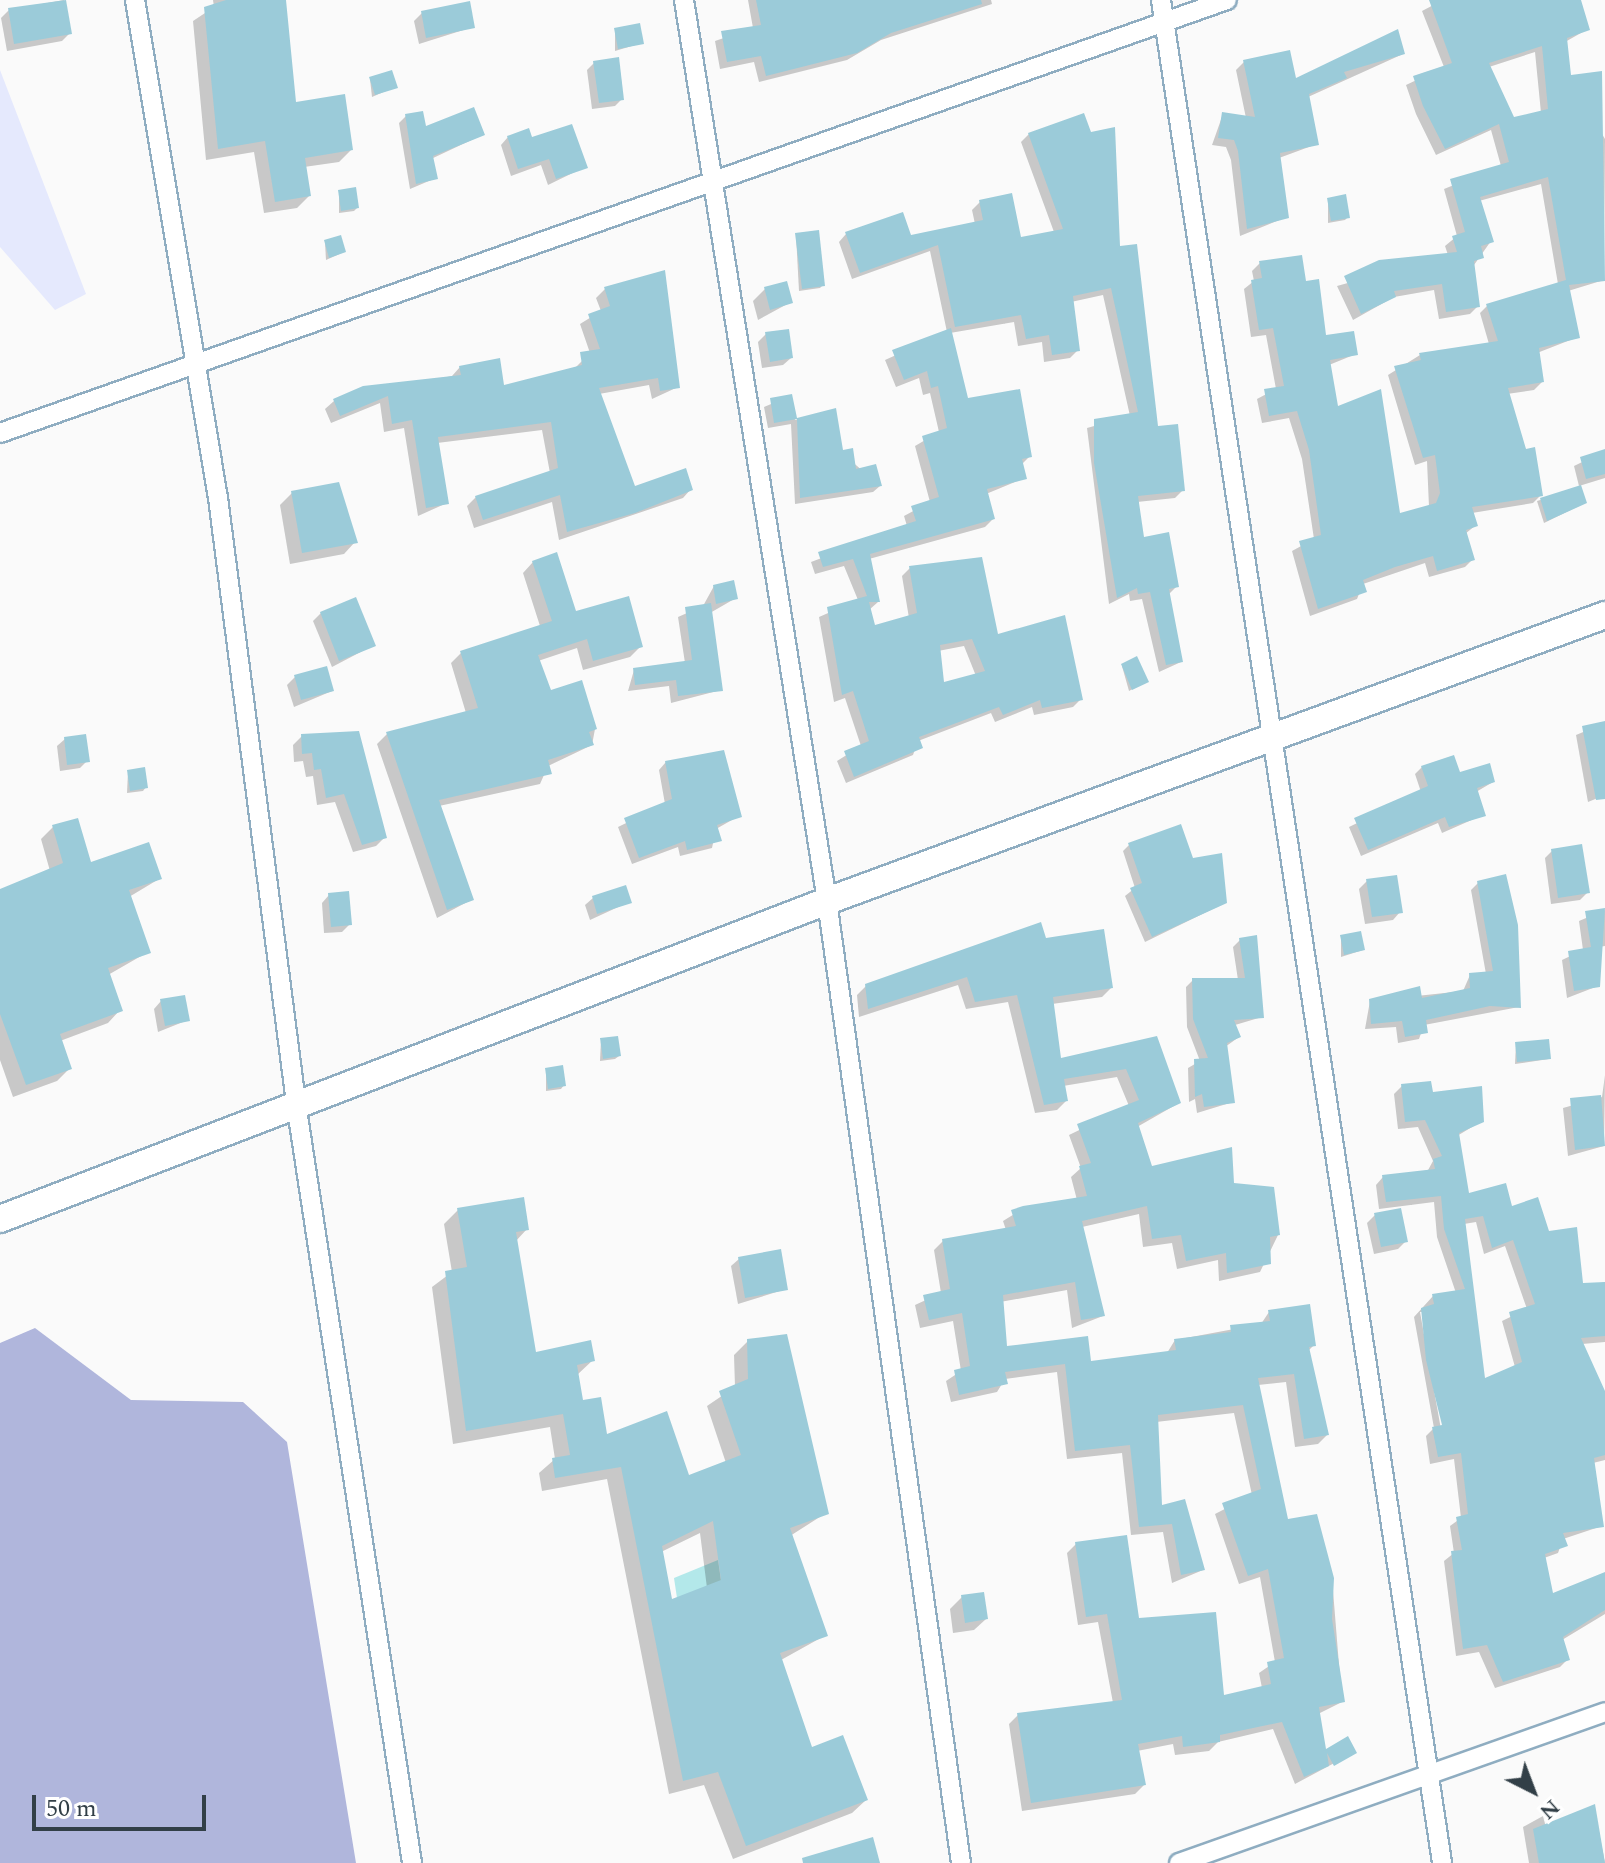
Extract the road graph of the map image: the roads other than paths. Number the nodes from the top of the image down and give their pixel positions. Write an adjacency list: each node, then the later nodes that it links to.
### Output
1 (135, 0): 7 (street)
2 (684, 0): 6 (street)
3 (1161, 0): 5 (street)
4 (1227, 0): 5 (street)
5 (1164, 21): 6 (street); 10 (street)
6 (707, 178): 7 (street); 11 (street)
7 (197, 362): 8 (street); 12 (street)
8 (0, 433)
9 (1605, 615): 10 (street)
10 (1273, 737): 11 (street); 15 (street)
11 (827, 901): 12 (street); 17 (street)
12 (296, 1103): 13 (street); 16 (street)
13 (0, 1219)
14 (1605, 1712): 15 (street)
15 (1429, 1771): 18 (street); 19 (street)
16 (412, 1863)
17 (961, 1863)
18 (1179, 1863)
19 (1442, 1863)

